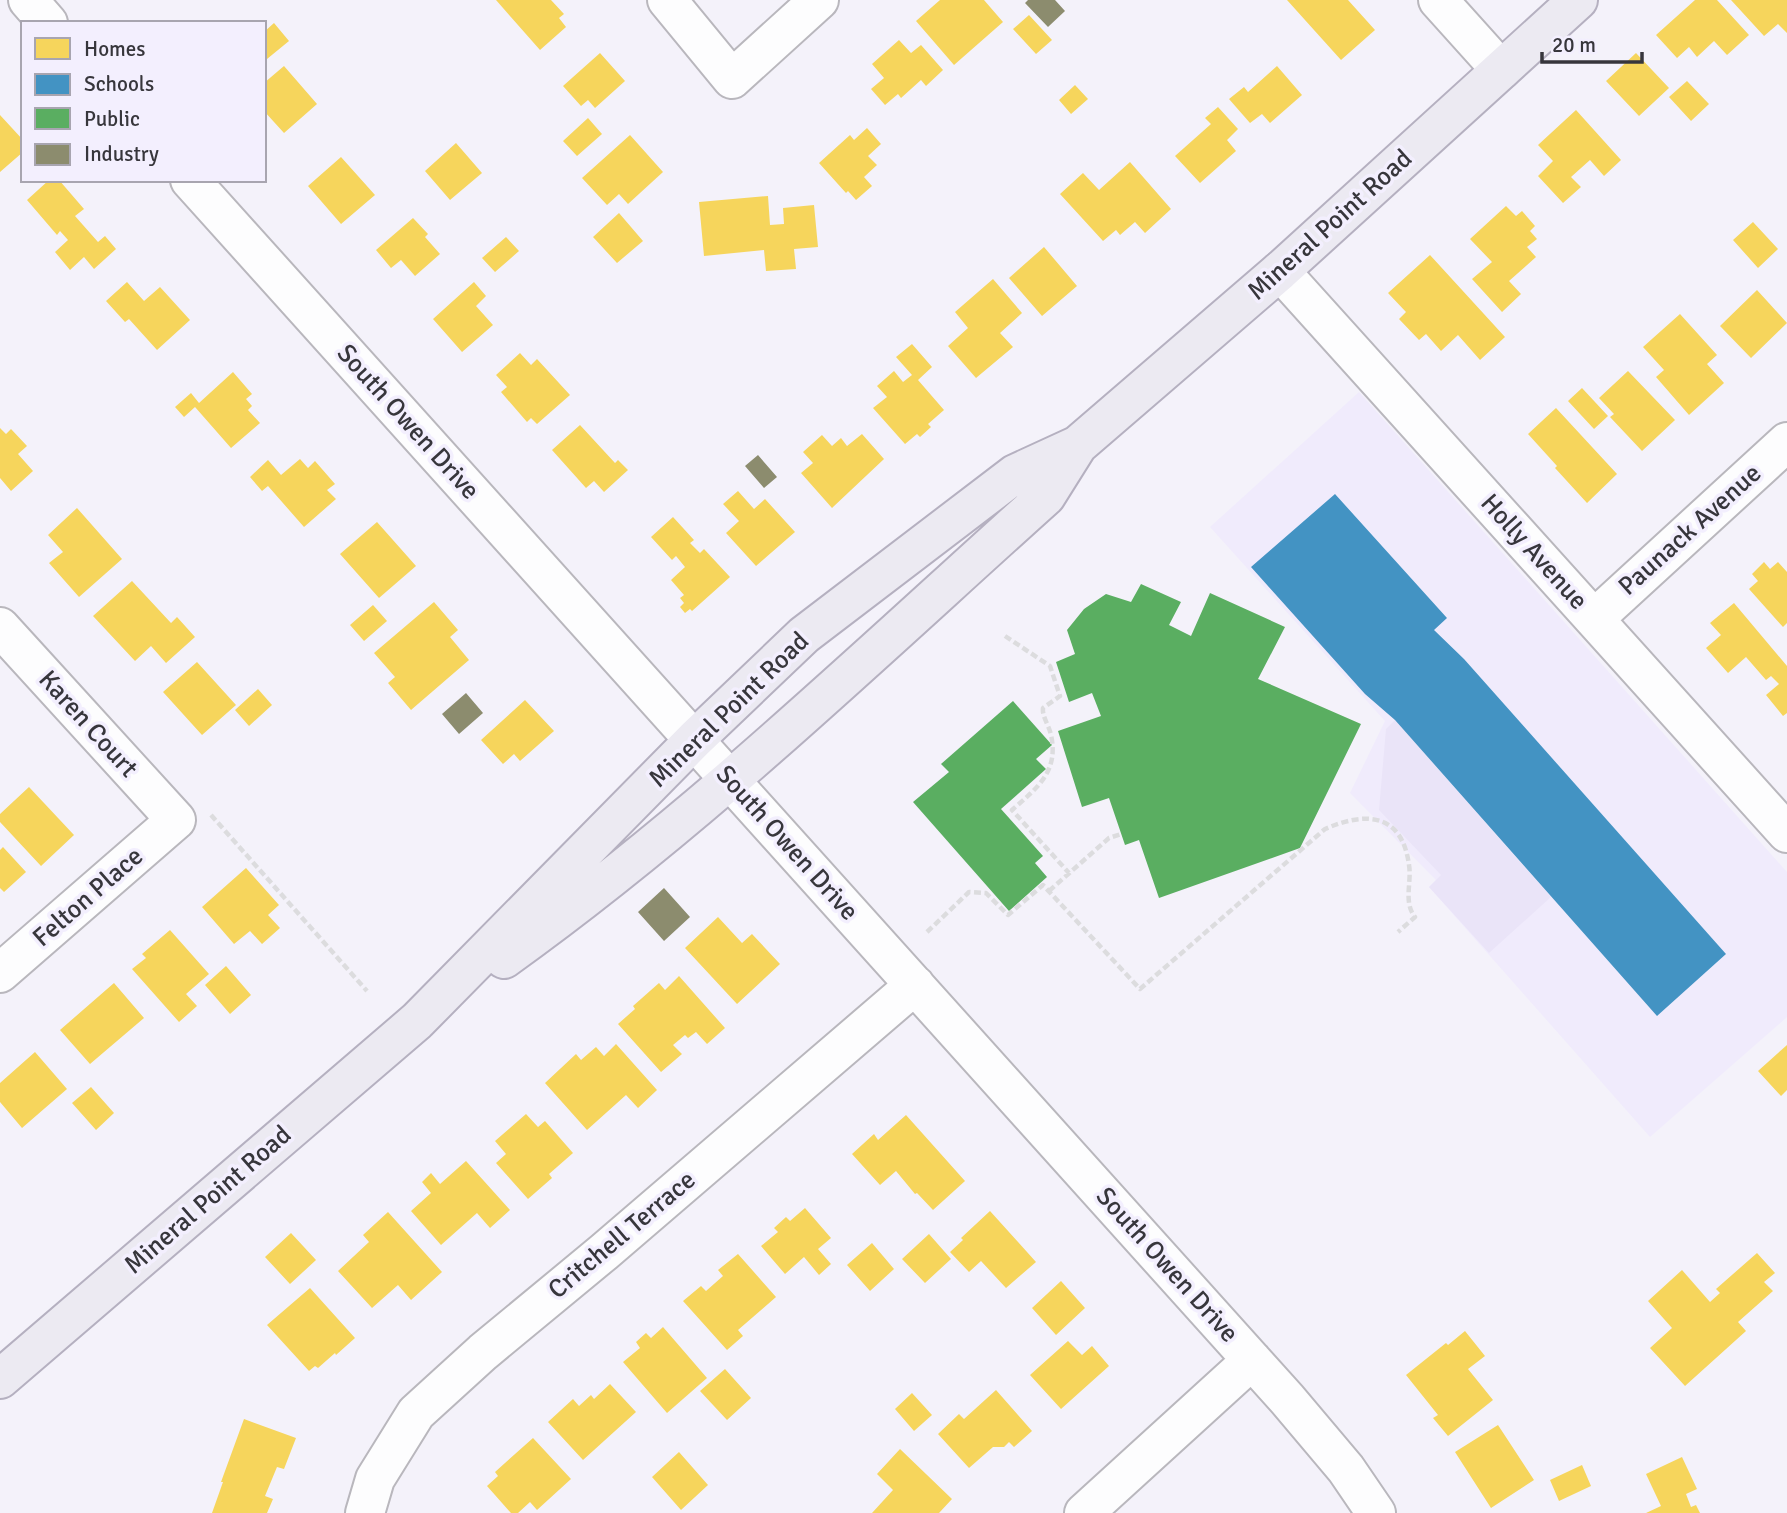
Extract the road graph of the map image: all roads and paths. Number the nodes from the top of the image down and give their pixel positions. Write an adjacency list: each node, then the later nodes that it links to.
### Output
1 (27, 0): 6 (street)
2 (667, 0): 3 (street)
3 (819, 0)
4 (1438, 0): 7 (street)
5 (1578, 0): 7 (main road, Mineral Point Road)
6 (46, 21)
7 (1502, 70): 9 (main road, Mineral Point Road)
8 (192, 182): 15 (street, South Owen Drive)
9 (1280, 271): 11 (main road, Mineral Point Road); 12 (street, Holly Avenue)
10 (1787, 442): 12 (street, Paunack Avenue)
11 (1078, 445): 15 (main road, Mineral Point Road); 16 (main road, Mineral Point Road)
12 (1594, 619): 18 (street, Holly Avenue)
13 (0, 627): 17 (street, Karen Court)
14 (1005, 636): 20 (path)
15 (695, 739): 16 (street, South Owen Drive); 27 (main road, Mineral Point Road)
16 (730, 778): 25 (street, South Owen Drive); 27 (main road, Mineral Point Road)
17 (176, 820): 24 (street, Felton Place); 26 (path)
18 (1787, 833)
19 (1121, 834): 20 (path)
20 (1069, 873): 21 (path)
21 (1049, 891): 22 (path); 23 (path)
22 (928, 932)
23 (1398, 932)
24 (0, 973)
25 (915, 985): 28 (street, South Owen Drive); 30 (street, Critchell Terrace)
26 (367, 991)
27 (417, 1021): 29 (main road, Mineral Point Road)
28 (1252, 1360): 31 (street); 32 (street, South Owen Drive)
29 (0, 1379)
30 (365, 1513)
31 (1084, 1513)
32 (1376, 1513)

